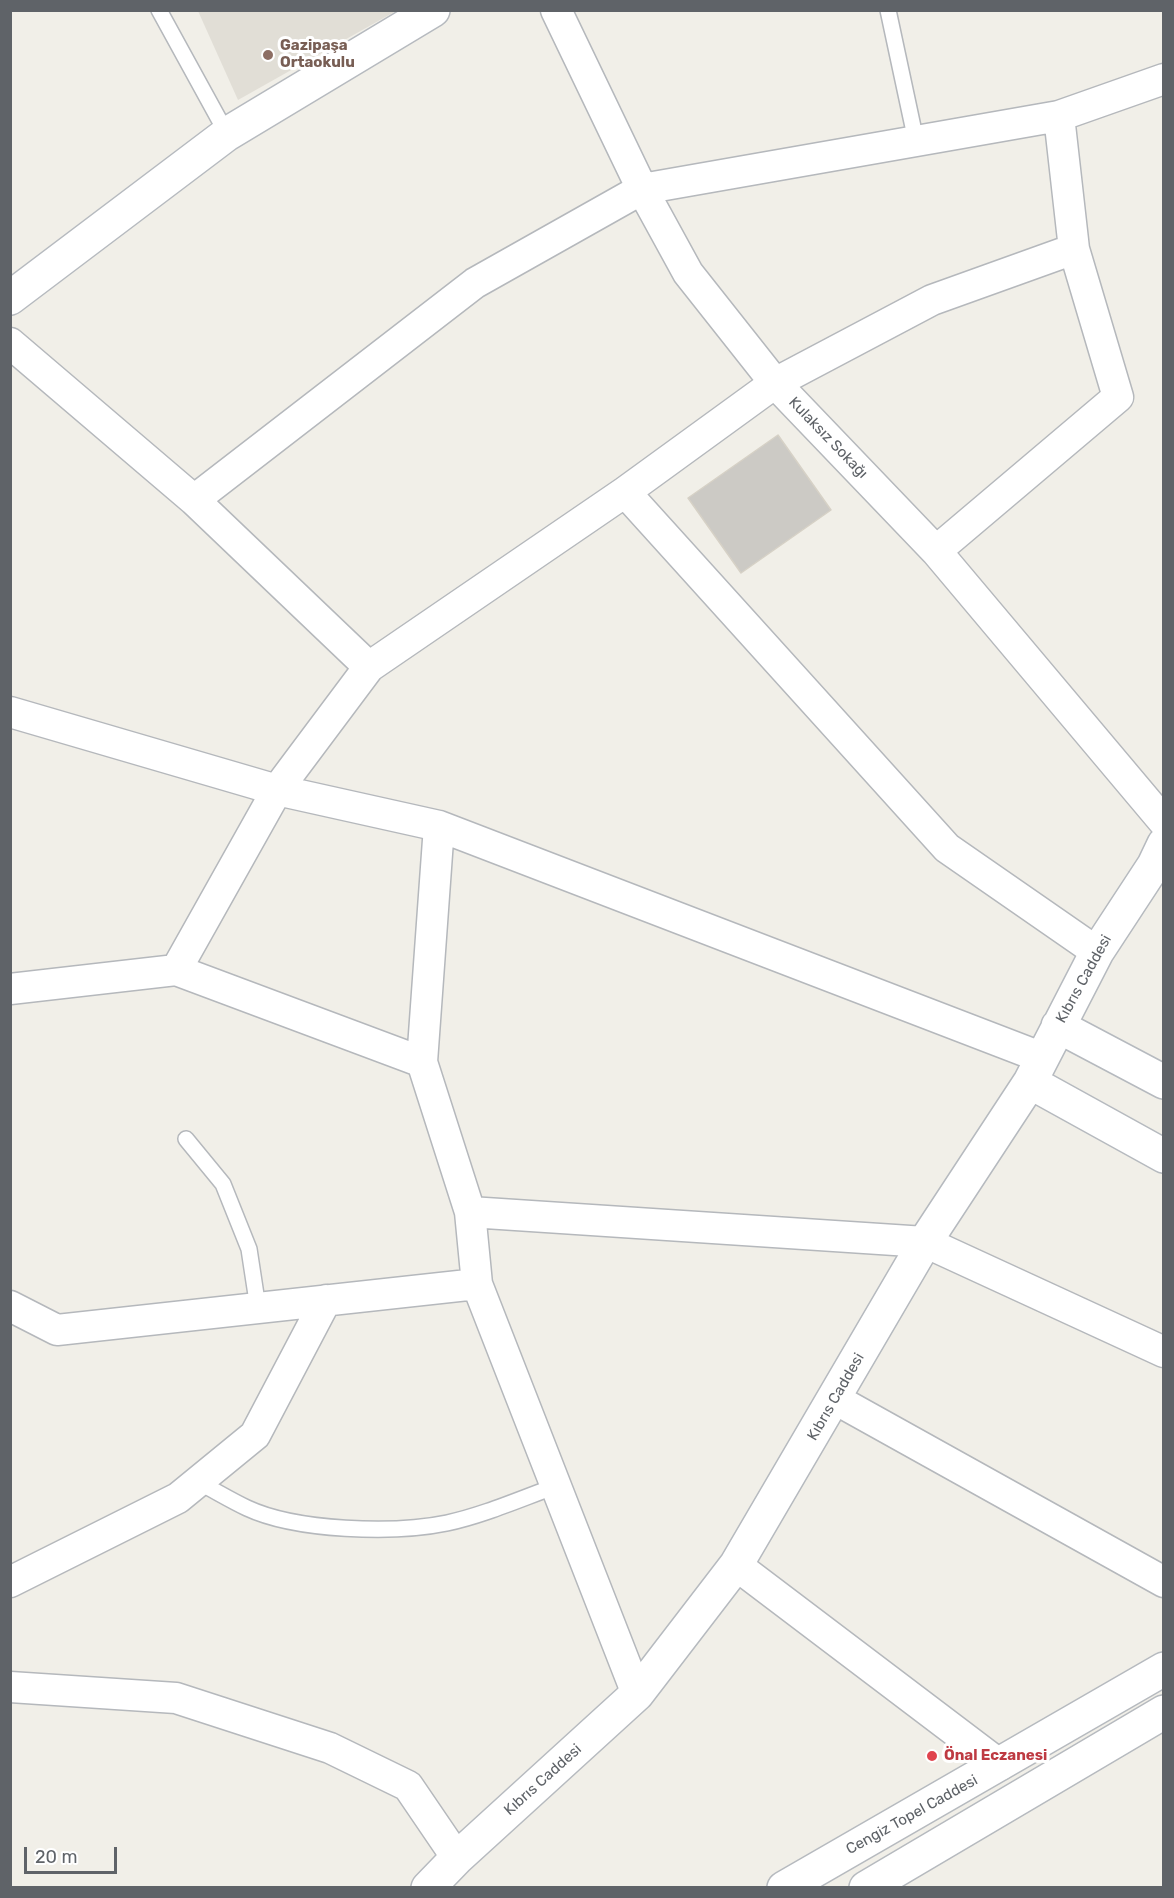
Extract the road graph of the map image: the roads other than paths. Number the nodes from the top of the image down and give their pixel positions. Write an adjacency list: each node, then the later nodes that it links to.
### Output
1 (159, 10): 7 (lane)
2 (433, 10): 7 (street)
3 (556, 10): 9 (street, Kulaksız Sokağı)
4 (888, 10): 8 (lane)
5 (1164, 79): 6 (street)
6 (1059, 116): 8 (street); 10 (street)
7 (227, 134): 11 (street)
8 (916, 141): 9 (street)
9 (642, 189): 13 (street, Kulaksız Sokağı); 15 (street)
10 (1074, 249): 13 (street); 16 (street)
11 (10, 298)
12 (10, 343): 15 (street)
13 (775, 383): 14 (street); 16 (street, Kulaksız Sokağı)
14 (625, 492): 17 (street); 23 (street)
15 (194, 500): 17 (street)
16 (936, 551): 20 (street, Kulaksız Sokağı)
17 (369, 667): 19 (street)
18 (10, 712): 19 (street)
19 (277, 790): 21 (street); 24 (street)
20 (1164, 822)
21 (439, 826): 27 (street); 28 (street)
22 (1160, 859): 23 (street, Kıbrıs Caddesi)
23 (1097, 952): 26 (street, Kıbrıs Caddesi)
24 (176, 970): 25 (street); 27 (street)
25 (10, 989)
26 (1058, 1026): 28 (street, Kıbrıs Caddesi); 29 (street)
27 (422, 1062): 32 (street)
28 (1036, 1070): 31 (street); 33 (street, Kıbrıs Caddesi)
29 (1164, 1082)
30 (186, 1139): 37 (lane)
31 (1164, 1156)
32 (470, 1212): 33 (street); 34 (street)
33 (925, 1242): 38 (street); 39 (street, Kıbrıs Caddesi)
34 (477, 1284): 35 (street); 41 (street)
35 (326, 1300): 37 (street); 40 (street)
36 (10, 1306): 37 (street)
37 (258, 1308)
38 (1164, 1352)
39 (835, 1399): 42 (street, Kıbrıs Caddesi); 44 (street)
40 (198, 1482): 41 (lane); 43 (street)
41 (556, 1486): 47 (street)
42 (736, 1565): 47 (street, Kıbrıs Caddesi); 49 (street)
43 (10, 1582)
44 (1164, 1582)
45 (1164, 1669): 49 (street, Cengiz Topel Caddesi)
46 (10, 1687): 50 (street)
47 (637, 1695): 50 (street, Kıbrıs Caddesi)
48 (1164, 1712): 53 (street)
49 (1000, 1766): 52 (street, Cengiz Topel Caddesi)
50 (457, 1858): 51 (street, Kıbrıs Caddesi)
51 (428, 1887)
52 (784, 1887)
53 (866, 1887)

